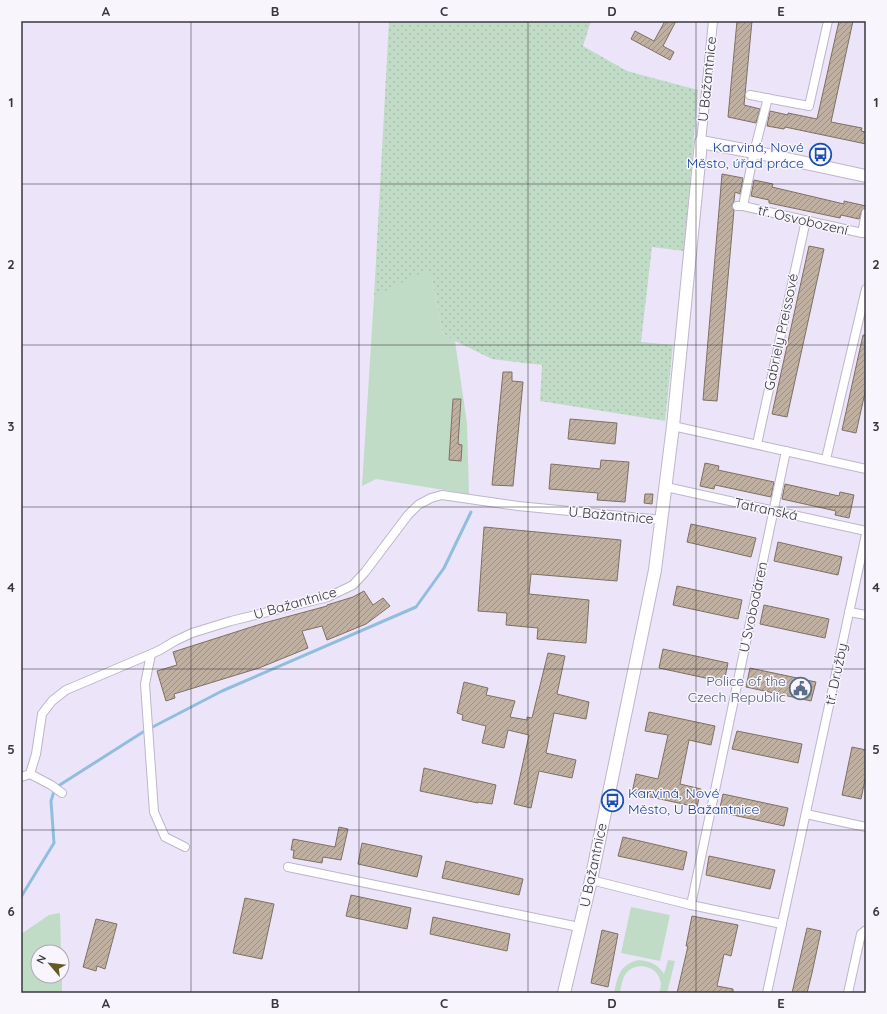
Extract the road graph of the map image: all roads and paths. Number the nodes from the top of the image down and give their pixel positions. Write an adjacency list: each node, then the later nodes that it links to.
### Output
1 (713, 21): 5 (street, U Bažantnice)
2 (828, 21): 4 (street)
3 (750, 95): 4 (street)
4 (768, 98): 6 (street, tř. Osvobození)
5 (701, 142): 6 (street); 12 (street, U Bažantnice)
6 (754, 152): 7 (street); 9 (street, tř. Osvobození)
7 (866, 176)
8 (866, 213): 10 (street)
9 (806, 220): 10 (street, tř. Osvobození); 13 (street, Gabriely Preissové)
10 (864, 236)
11 (866, 289): 15 (street)
12 (673, 426): 13 (street); 17 (street, U Bažantnice)
13 (757, 444): 14 (street)
14 (786, 451): 15 (street); 18 (street, U Svobodáren)
15 (826, 459): 16 (street)
16 (866, 469)
17 (666, 487): 18 (street, Tatranská); 19 (street, U Bažantnice)
18 (773, 510): 20 (street, Tatranská); 33 (street, U Svobodáren)
19 (662, 520): 24 (street, U Bažantnice); 32 (street, U Bažantnice)
20 (866, 531)
21 (866, 534): 22 (street, tř. Družby)
22 (849, 612): 23 (street); 28 (street, tř. Družby)
23 (866, 615)
24 (151, 654): 25 (street, U Bažantnice); 30 (street)
25 (30, 774): 26 (street); 27 (street)
26 (21, 777)
27 (62, 793)
28 (806, 814): 29 (street); 34 (street, tř. Družby)
29 (866, 827)
30 (185, 847)
31 (288, 867): 35 (street, U Bažantnice)
32 (591, 880): 33 (street); 35 (street, U Bažantnice)
33 (691, 905): 34 (street)
34 (782, 924): 38 (street, tř. Družby)
35 (580, 927): 37 (street, U Bažantnice)
36 (866, 930): 39 (street)
37 (564, 993)
38 (767, 993)
39 (848, 993)

